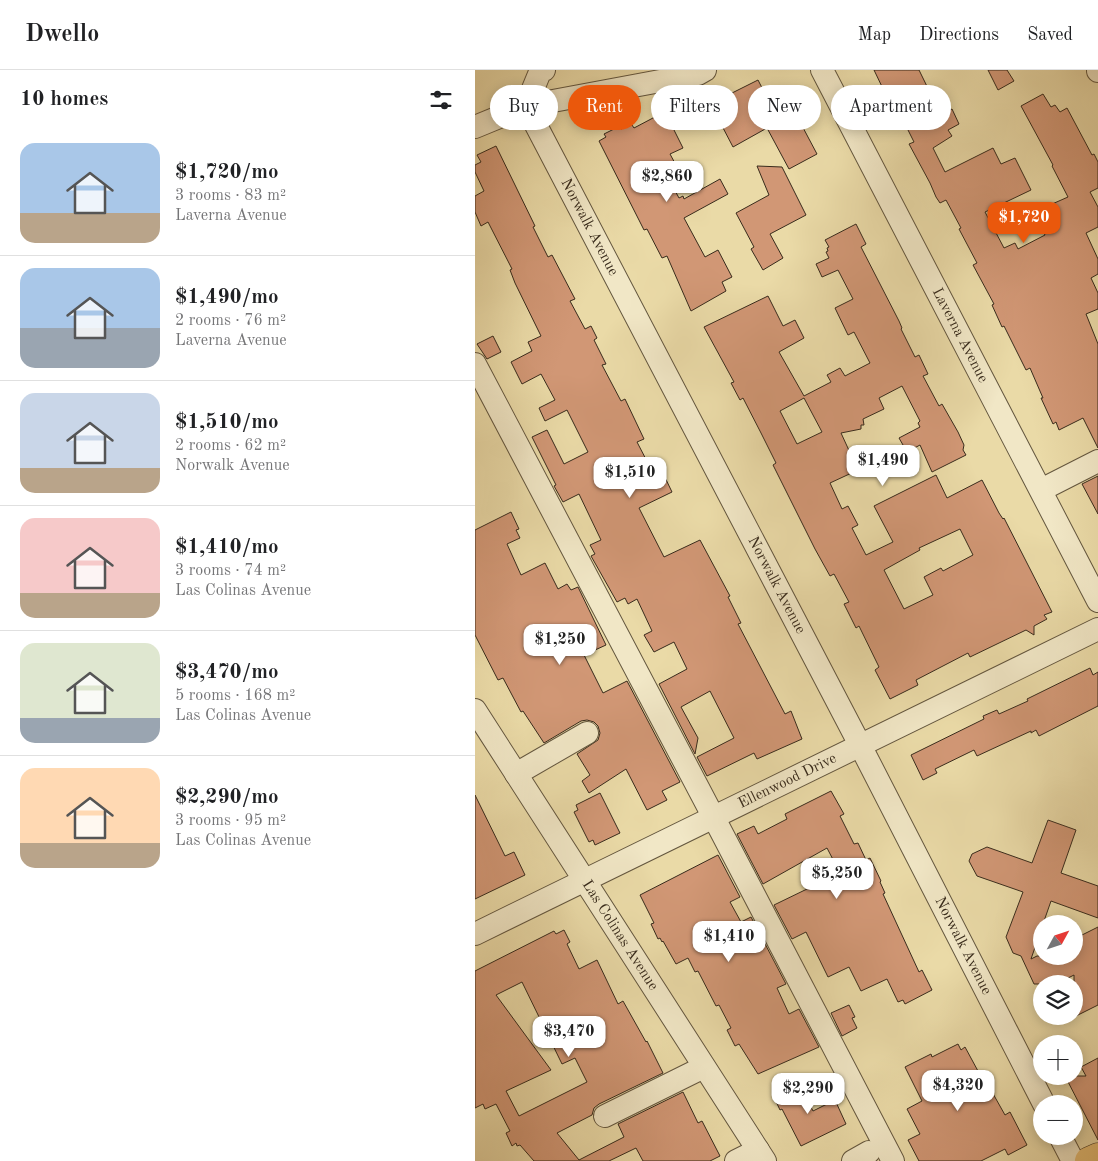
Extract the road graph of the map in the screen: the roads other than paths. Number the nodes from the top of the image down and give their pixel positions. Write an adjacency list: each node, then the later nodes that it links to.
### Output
1 (544, 70): 4 (street)
2 (705, 70): 5 (street)
3 (822, 70): 11 (street, Laverna Avenue)
4 (535, 85)
5 (558, 100)
6 (490, 121): 7 (street)
7 (475, 127)
8 (539, 130): 16 (street, Norwalk Avenue)
9 (475, 364): 18 (street)
10 (1098, 461): 11 (street)
11 (1041, 490): 12 (street, Laverna Avenue)
12 (1098, 601)
13 (1098, 629): 16 (street, Ellenwood Drive)
14 (475, 710): 17 (street, Las Colinas Avenue)
15 (587, 733): 17 (street)
16 (860, 745): 18 (street, Ellenwood Drive); 22 (street, Norwalk Avenue)
17 (516, 774): 19 (street, Las Colinas Avenue)
18 (715, 818): 19 (street, Ellenwood Drive); 28 (street)
19 (585, 880): 20 (street, Ellenwood Drive); 21 (street, Las Colinas Avenue)
20 (475, 934)
21 (705, 1067): 23 (street); 25 (street, Las Colinas Avenue)
22 (1038, 1095)
23 (605, 1116)
24 (1065, 1145): 29 (street)
25 (761, 1156): 27 (street)
26 (1098, 1157): 30 (main road)
27 (736, 1161)
28 (893, 1161)
29 (1073, 1161)
30 (1089, 1161)

